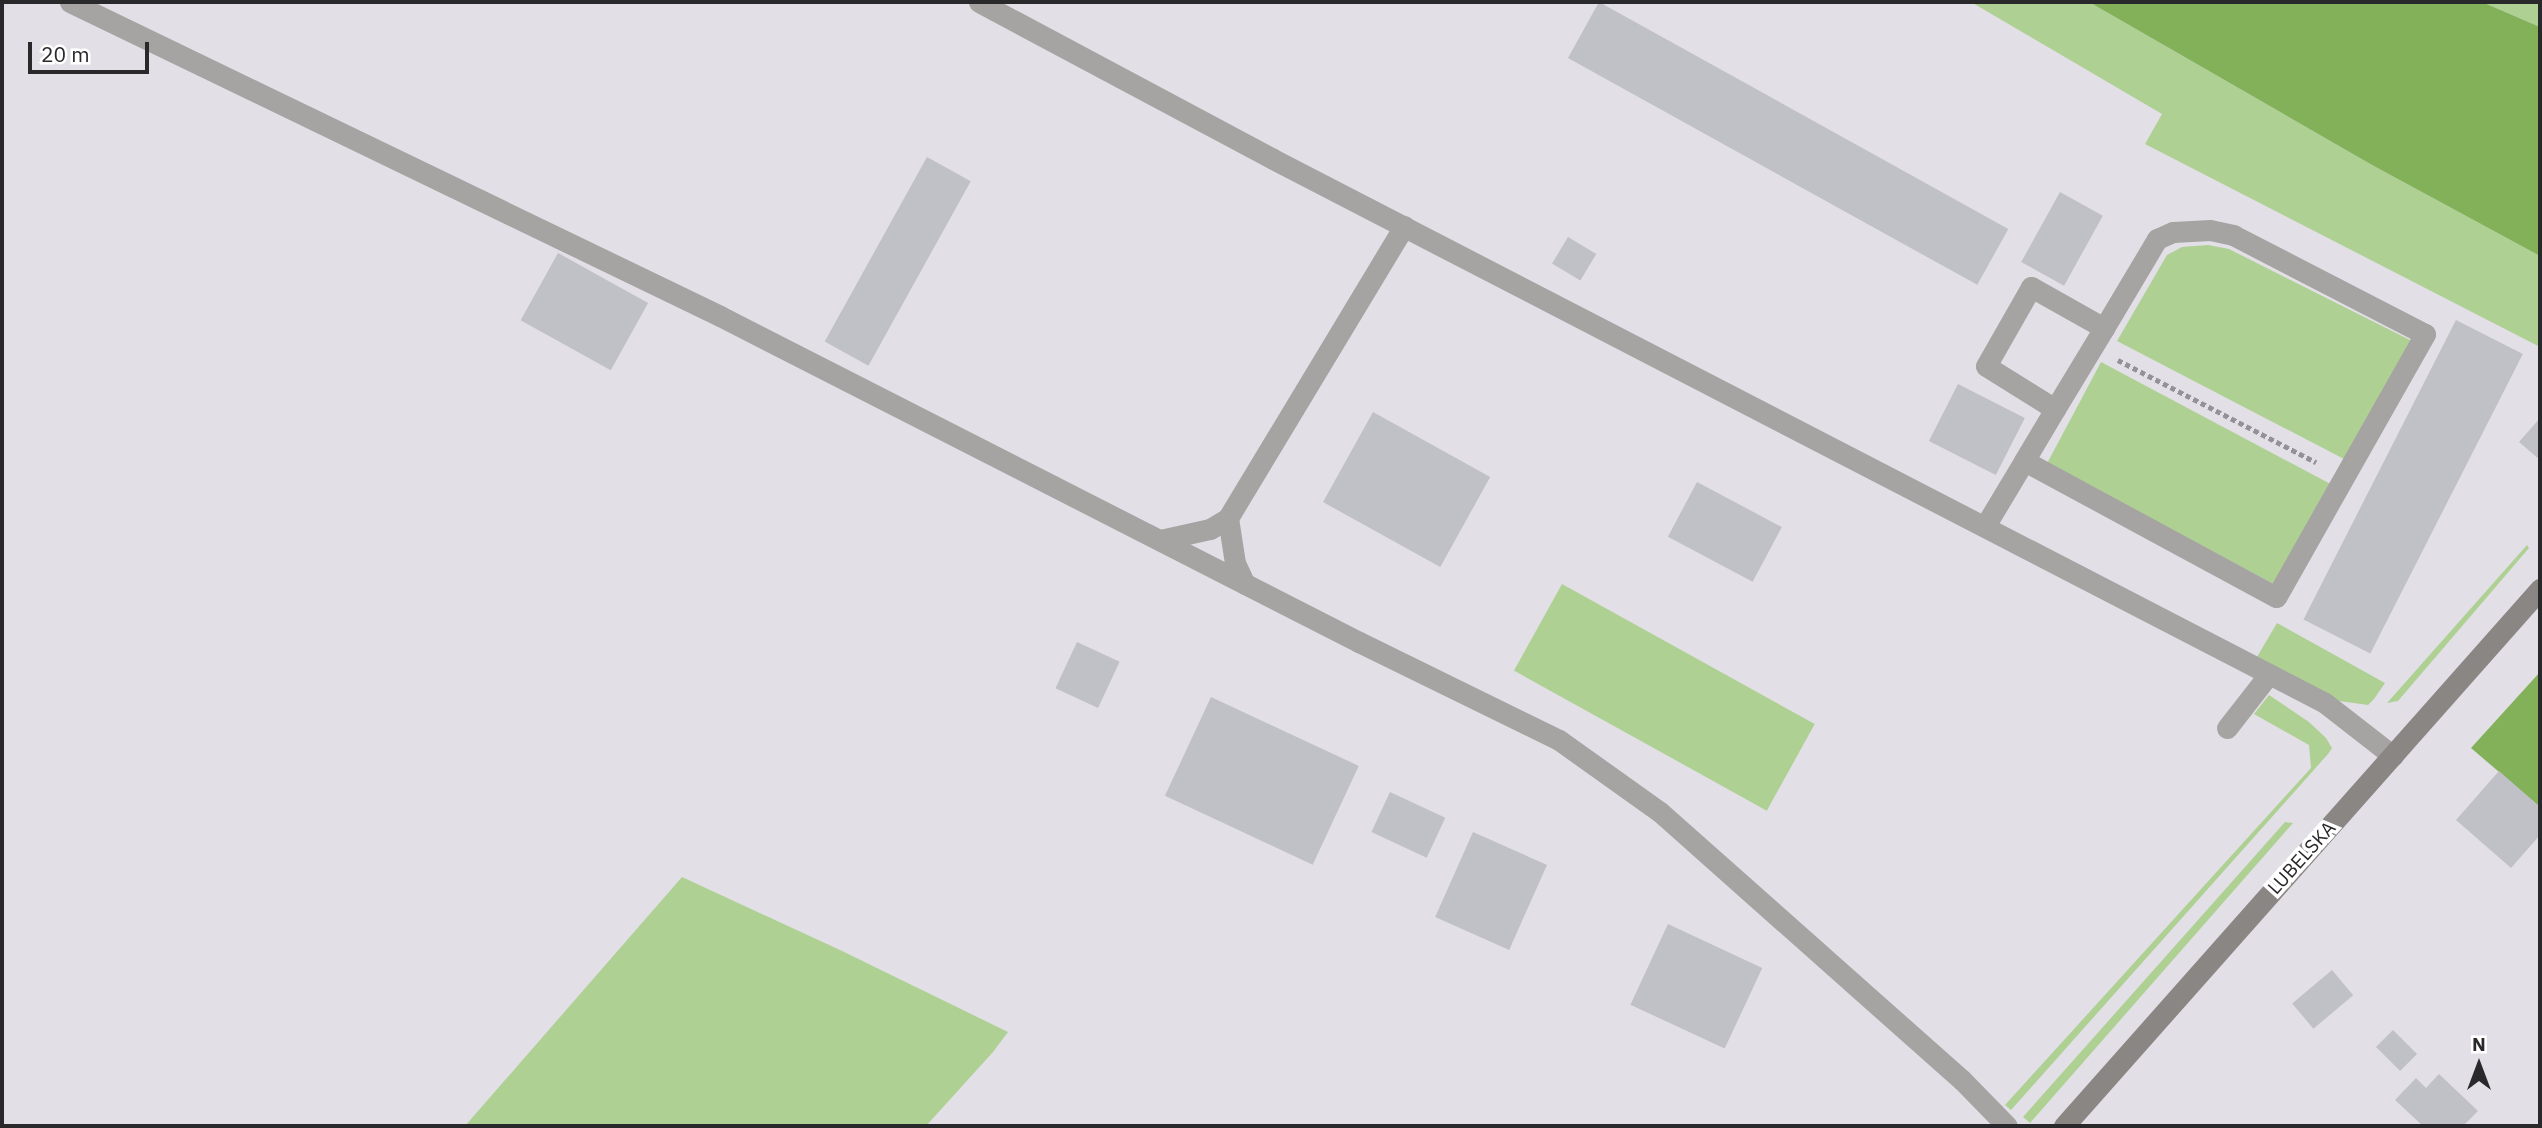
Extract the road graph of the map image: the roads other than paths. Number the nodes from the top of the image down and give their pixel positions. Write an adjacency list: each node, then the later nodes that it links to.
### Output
1 (70, 2): 9 (lane)
2 (979, 2): 3 (lane)
3 (1404, 226): 7 (lane); 8 (lane)
4 (2104, 328): 5 (lane); 5 (lane); 6 (lane)
5 (2055, 409): 6 (lane)
6 (2024, 461): 8 (lane)
7 (1228, 518): 9 (lane); 10 (lane)
8 (1985, 526): 12 (lane)
9 (1160, 540): 10 (lane)
10 (1245, 584): 15 (lane)
11 (2540, 589): 14 (main road, LUBELSKA)
12 (2269, 674): 13 (lane); 14 (lane)
13 (2227, 728)
14 (2393, 756): 16 (main road, LUBELSKA)
15 (2007, 1126)
16 (2064, 1126)

